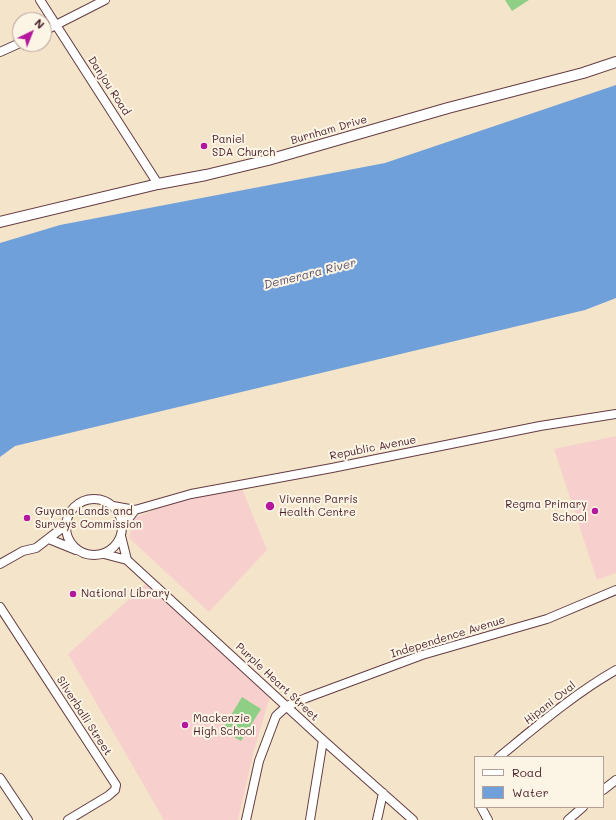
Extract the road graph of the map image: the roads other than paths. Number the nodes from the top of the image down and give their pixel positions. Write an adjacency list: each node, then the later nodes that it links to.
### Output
1 (40, 0): 3 (street, Danjou Road)
2 (105, 0): 3 (street)
3 (57, 25): 4 (street); 8 (street, Danjou Road)
4 (52, 28)
5 (12, 47): 6 (street)
6 (0, 52)
7 (616, 62): 8 (street, Burnham Drive)
8 (158, 184): 9 (street, Burnham Drive)
9 (1, 220)
10 (616, 414): 12 (street, Republic Avenue)
11 (113, 506): 12 (street, Republic Avenue); 13 (street); 14 (street)
12 (135, 510): 14 (street)
13 (66, 525): 16 (street); 17 (street)
14 (122, 527): 15 (street)
15 (121, 536): 18 (street); 19 (street)
16 (49, 539): 17 (street); 20 (street)
17 (82, 552): 18 (street)
18 (104, 554): 19 (street, Purple Heart Street)
19 (127, 560): 24 (street, Purple Heart Street)
20 (0, 564)
21 (616, 590): 24 (street, Independence Avenue)
22 (0, 607): 34 (street, Silverballi Street)
23 (616, 670): 26 (street, Hipani Oval)
24 (287, 706): 25 (street, Purple Heart Street); 35 (street)
25 (324, 740): 30 (street, Purple Heart Street); 36 (street)
26 (500, 756)
27 (0, 778): 33 (street)
28 (616, 780): 29 (street)
29 (604, 789)
30 (383, 793): 37 (street); 38 (street, Purple Heart Street)
31 (482, 808): 39 (street)
32 (582, 808): 40 (street)
33 (28, 820)
34 (68, 820)
35 (246, 820)
36 (310, 820)
37 (377, 820)
38 (413, 820)
39 (488, 820)
40 (568, 820)

